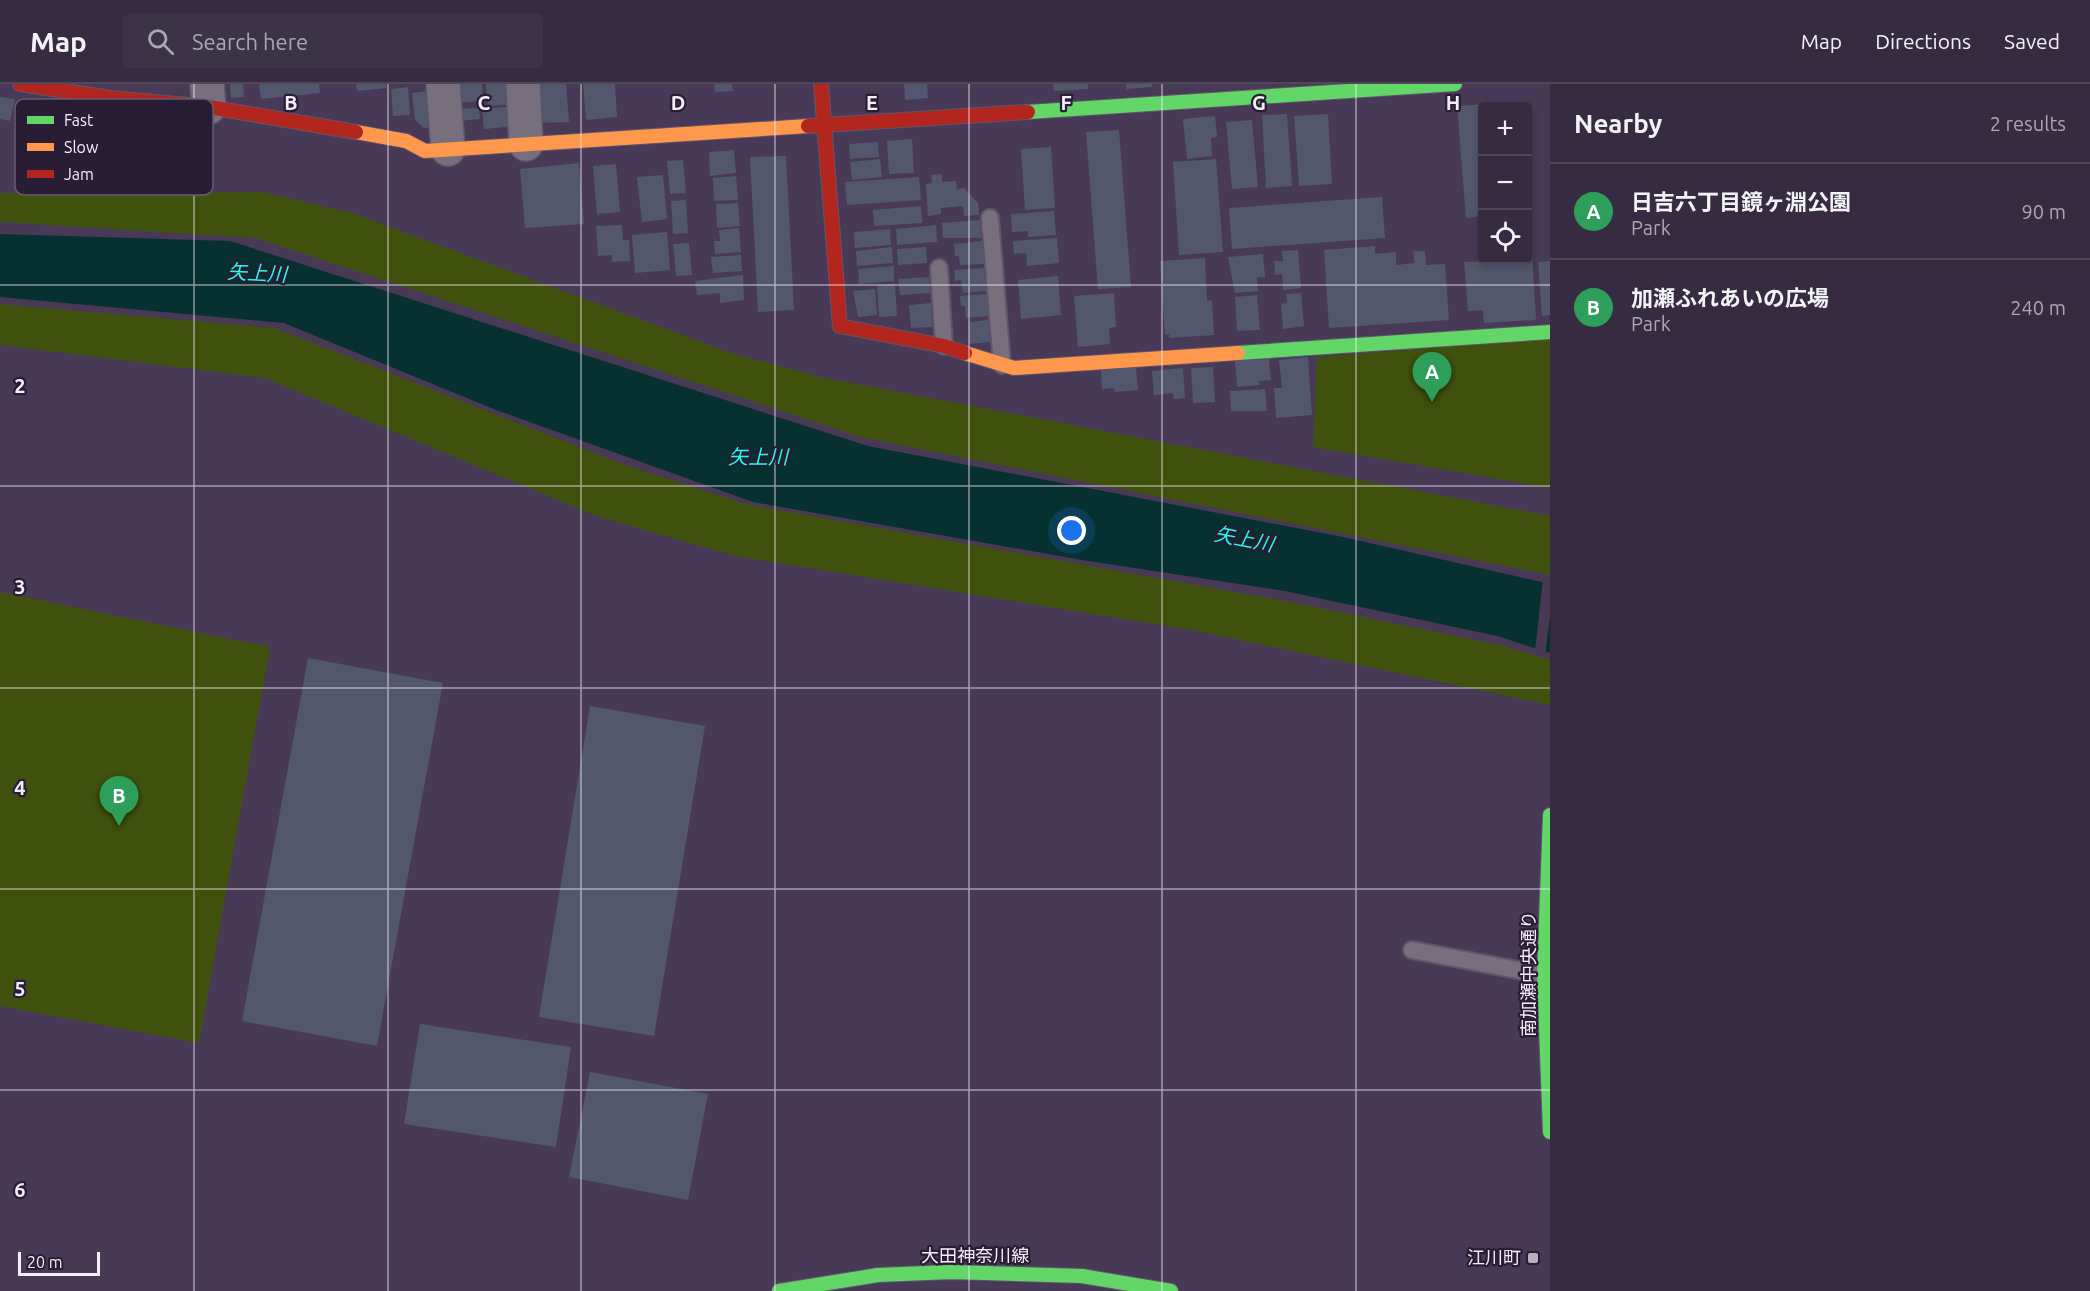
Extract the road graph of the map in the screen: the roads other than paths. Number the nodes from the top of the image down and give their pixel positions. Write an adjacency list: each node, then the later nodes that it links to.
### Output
1 (20, 84): 6 (street)
2 (443, 84): 10 (street)
3 (523, 84): 9 (street)
4 (821, 84): 8 (street)
5 (1455, 84): 8 (street)
6 (110, 91): 7 (street)
7 (208, 96): 10 (street)
8 (824, 124): 9 (street); 14 (street)
9 (526, 144): 10 (street)
10 (448, 149)
11 (990, 218): 15 (lane)
12 (939, 268): 14 (lane)
13 (1550, 332): 15 (street)
14 (944, 346): 15 (street)
15 (1002, 365)
16 (1550, 815): 18 (street, 南加瀬中央通り)
17 (1412, 950): 18 (lane)
18 (1547, 976): 19 (street, 南加瀬中央通り)
19 (1550, 1132)
20 (877, 1283): 21 (street, 大田神奈川線); 22 (street, 大田神奈川線)
21 (779, 1291)
22 (1171, 1291)

